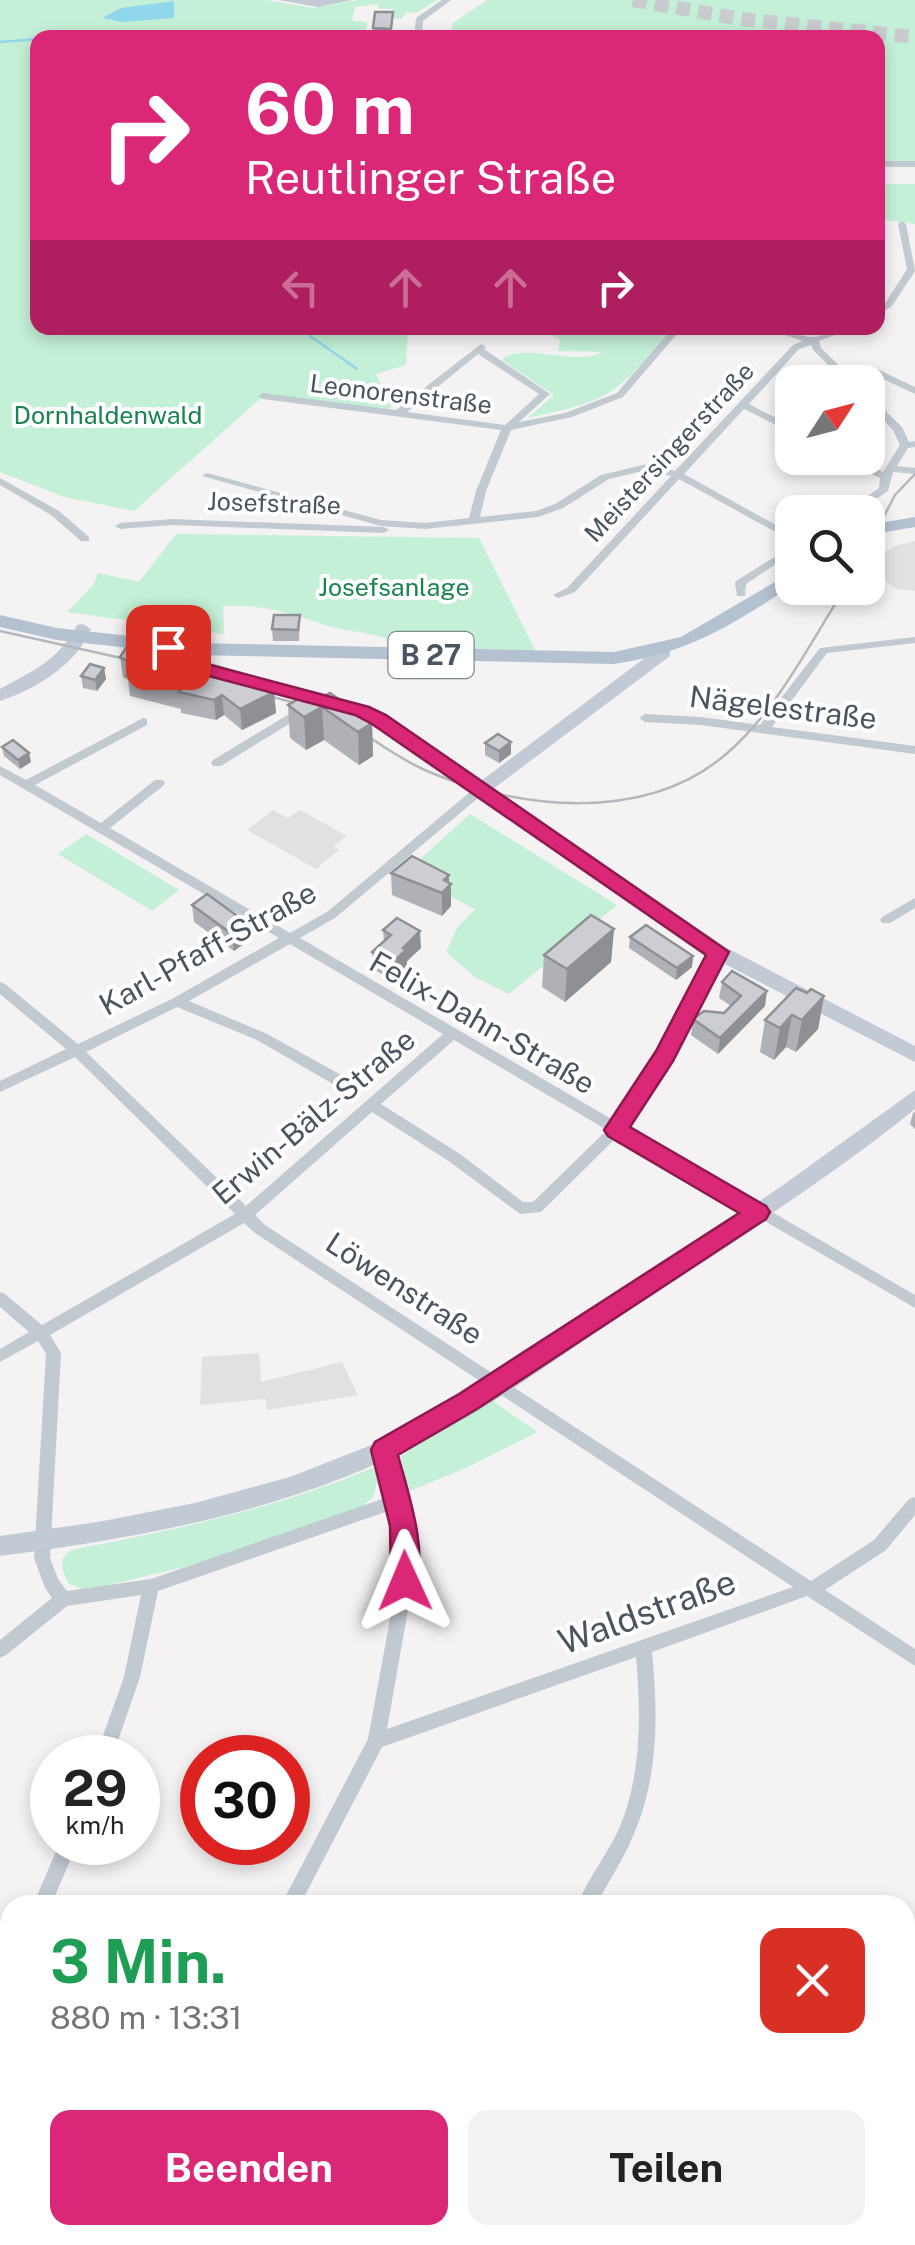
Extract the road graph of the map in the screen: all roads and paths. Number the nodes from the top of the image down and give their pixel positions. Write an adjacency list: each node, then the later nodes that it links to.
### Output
1 (284, 0): 2 (street)
2 (347, 0)
3 (447, 0): 4 (street)
4 (418, 30)
5 (885, 164): 6 (street)
6 (915, 164)
7 (902, 224): 8 (street)
8 (913, 269): 9 (street)
9 (885, 307)
10 (672, 335): 22 (street, Leonorenstraße)
11 (796, 335): 13 (street)
12 (828, 335): 13 (street, Meistersingerstraße)
13 (814, 341): 14 (street); 18 (street, Meistersingerstraße)
14 (833, 365)
15 (885, 376): 16 (street)
16 (915, 391)
17 (263, 396): 19 (street, Leonorenstraße)
18 (743, 404): 21 (street); 27 (street, Meistersingerstraße)
19 (399, 413): 22 (street, Leonorenstraße); 22 (street)
20 (885, 416): 23 (street)
21 (775, 421)
22 (507, 428): 31 (street)
23 (910, 444): 26 (street)
24 (915, 471): 26 (street)
25 (885, 472): 26 (street)
26 (889, 473): 30 (street)
27 (680, 475): 31 (street); 36 (street); 41 (street, Meistersingerstraße)
28 (207, 476): 34 (street)
29 (0, 482): 37 (street)
30 (876, 495)
31 (474, 520): 34 (street)
32 (915, 522): 35 (main road)
33 (120, 526): 34 (street, Josefstraße)
34 (425, 526)
35 (885, 527)
36 (775, 528)
37 (85, 539)
38 (775, 560): 42 (street)
39 (775, 575): 42 (main road, B 27)
40 (775, 588): 51 (main road, B 27)
41 (558, 594)
42 (741, 594): 45 (main road, B 27)
43 (0, 611): 46 (main road, B 27)
44 (0, 622): 46 (main road, B 27)
45 (689, 628): 51 (main road); 52 (main road, B 27)
46 (82, 632): 48 (main road, B 27); 49 (main road, B 27); 54 (street)
47 (915, 640): 58 (street)
48 (160, 642): 49 (main road, B 27); 50 (main road, B 27); 53 (main road, B 27)
49 (129, 643): 53 (street)
50 (242, 649): 52 (main road, B 27); 53 (main road, B 27)
51 (664, 652): 52 (main road, B 27); 64 (street, Karl-Pfaff-Straße)
52 (620, 658)
53 (198, 660): 55 (street)
54 (0, 696)
55 (315, 698): 60 (street); 64 (street)
56 (645, 718): 58 (street, Nägelestraße)
57 (143, 722): 62 (street)
58 (763, 730): 59 (street, Nägelestraße)
59 (915, 750)
60 (217, 764)
61 (0, 770): 62 (street, Felix-Dahn-Straße)
62 (25, 784): 65 (street, Felix-Dahn-Straße)
63 (159, 784): 65 (street)
64 (480, 790): 68 (street, Karl-Pfaff-Straße); 69 (street)
65 (101, 829): 68 (street, Felix-Dahn-Straße)
66 (915, 902): 67 (street)
67 (886, 920)
68 (289, 940): 71 (street, Karl-Pfaff-Straße); 72 (street, Felix-Dahn-Straße)
69 (718, 952): 74 (street); 79 (street)
70 (0, 987): 73 (street, Löwenstraße)
71 (178, 1002): 73 (street, Karl-Pfaff-Straße); 75 (street)
72 (452, 1034): 78 (street, Erwin-Bälz-Straße); 79 (street, Felix-Dahn-Straße)
73 (77, 1051): 76 (street, Karl-Pfaff-Straße); 81 (street, Löwenstraße)
74 (915, 1055)
75 (338, 1080)
76 (0, 1087)
77 (915, 1098): 80 (street)
78 (374, 1106): 79 (street); 81 (street, Erwin-Bälz-Straße)
79 (616, 1130): 80 (street, Felix-Dahn-Straße)
80 (758, 1212): 83 (street, Felix-Dahn-Straße); 86 (street)
81 (244, 1216): 84 (street, Erwin-Bälz-Straße); 86 (street, Löwenstraße)
82 (0, 1298): 84 (street)
83 (915, 1302)
84 (41, 1333): 85 (street, Erwin-Bälz-Straße); 90 (street)
85 (0, 1356)
86 (497, 1383): 87 (street); 93 (street, Löwenstraße)
87 (384, 1450): 88 (street); 90 (street)
88 (396, 1501): 92 (street); 99 (street)
89 (915, 1504): 93 (street, Waldstraße)
90 (43, 1541): 91 (street); 94 (street)
91 (0, 1546)
92 (151, 1586): 94 (street); 98 (street)
93 (808, 1588): 95 (street, Waldstraße); 97 (street, Löwenstraße)
94 (64, 1599): 96 (street)
95 (643, 1647): 99 (street, Waldstraße); 103 (street)
96 (0, 1650)
97 (915, 1658)
98 (111, 1735)
99 (376, 1740): 102 (street)
100 (59, 1865): 101 (street)
101 (46, 1895)
102 (295, 1895)
103 (592, 1895)

